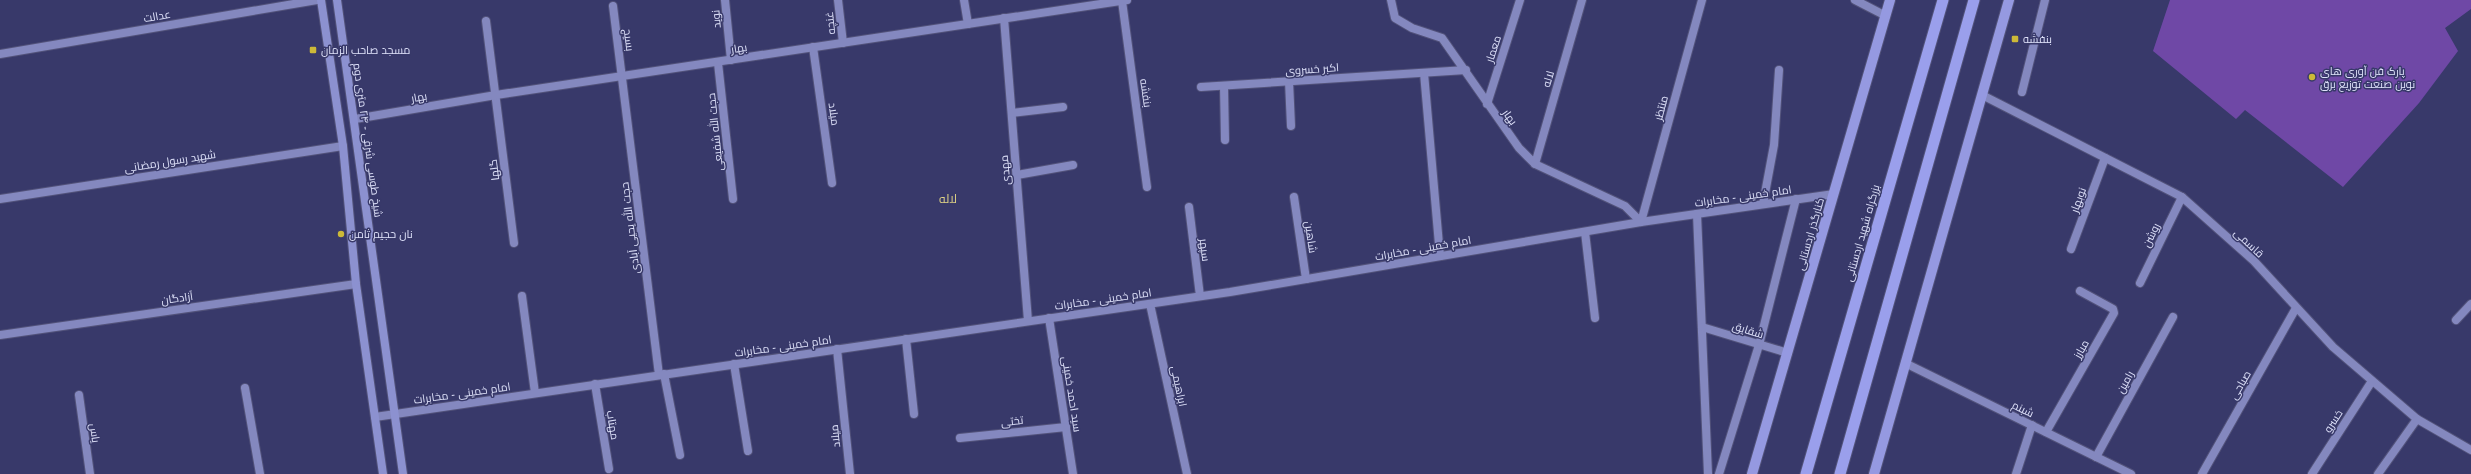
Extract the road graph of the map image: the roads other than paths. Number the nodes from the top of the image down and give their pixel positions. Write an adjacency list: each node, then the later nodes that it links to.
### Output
1 (317, 0): 26 (street, عدالت)
2 (321, 0): 46 (main road)
3 (336, 0): 43 (main road, شیخ طوسی شرقی - ۲۴ متری دوم)
4 (725, 0): 27 (street, نوید)
5 (838, 0): 24 (street, غنچه)
6 (964, 0): 23 (street)
7 (1125, 0): 21 (street, بهار); 52 (street, بنفشه)
8 (1391, 0): 30 (street, بهار)
9 (1520, 0): 40 (street, معمار)
10 (1582, 0): 48 (street, لاله)
11 (1702, 0): 62 (street, منتظر)
12 (1855, 0): 20 (street)
13 (1890, 0): 20 (main road, کنارگذر اردستانی)
14 (1943, 0): 118 (highway, بزرگراه شهید اردستانی)
15 (1974, 0): 29 (highway)
16 (1978, 0): 29 (highway)
17 (2009, 0): 39 (main road)
18 (2045, 0): 37 (street)
19 (614, 6): 33 (street, بسیج)
20 (1886, 16): 53 (main road, کنارگذر اردستانی)
21 (1004, 18): 23 (street, بهار); 42 (street, مهدی)
22 (486, 21): 38 (street, گلها)
23 (968, 24): 24 (street, بهار)
24 (843, 43): 25 (street, بهار)
25 (814, 48): 27 (street, بهار); 51 (street, میلاد)
26 (0, 54)
27 (731, 60): 28 (street, بهار)
28 (718, 62): 33 (street, بهار); 57 (street, حجت الله شفیعی)
29 (1956, 65): 119 (highway)
30 (1466, 70): 32 (street, اکبر خسروی); 40 (street, بهار)
31 (1778, 70): 59 (street)
32 (1424, 73): 34 (street, اکبر خسروی); 66 (street)
33 (623, 77): 38 (street, بهار); 89 (street, حجت الله یحیی آبادی)
34 (1289, 81): 35 (street, اکبر خسروی); 44 (street)
35 (1224, 86): 36 (street, اکبر خسروی); 45 (street)
36 (1201, 87)
37 (2022, 92)
38 (496, 95): 43 (street, بهار); 64 (street, گلها)
39 (1982, 95): 47 (street, قاسمی); 87 (main road)
40 (1487, 104): 48 (street, بهار)
41 (1063, 107): 42 (street)
42 (1012, 113): 50 (street, مهدی)
43 (355, 119): 95 (main road, شیخ طوسی شرقی - ۲۴ متری دوم)
44 (1291, 126)
45 (1225, 140)
46 (342, 146): 56 (street, شهید رسول رمضانی); 69 (main road)
47 (2105, 158): 54 (street, قاسمی); 65 (street, نوبهار)
48 (1535, 164): 62 (street, بهار)
49 (1073, 165): 50 (street)
50 (1017, 175): 80 (street, مهدی)
51 (832, 183)
52 (1147, 187)
53 (1834, 194): 58 (street, امام خمینی - مخابرات); 86 (main road, کنارگذر اردستانی)
54 (2182, 196): 68 (street, روشن); 75 (street, قاسمی)
55 (1294, 197): 67 (street, شاهین)
56 (0, 199)
57 (733, 199)
58 (1796, 199): 59 (street, امام خمینی - مخابرات); 84 (street)
59 (1763, 204): 61 (street, امام خمینی - مخابرات)
60 (1189, 207): 72 (street, سپهر)
61 (1697, 214): 62 (street, امام خمینی - مخابرات); 81 (street)
62 (1641, 222): 63 (street, امام خمینی - مخابرات)
63 (1585, 232): 66 (street, امام خمینی - مخابرات); 78 (street)
64 (514, 243)
65 (2071, 249)
66 (1440, 256): 67 (street, امام خمینی - مخابرات)
67 (1306, 279): 72 (street, امام خمینی - مخابرات)
68 (2140, 283)
69 (356, 284): 82 (street, آزادگان); 97 (main road)
70 (2080, 291): 101 (street, مبارز)
71 (522, 296): 93 (street)
72 (1200, 296): 73 (street, امام خمینی - مخابرات)
73 (1150, 304): 77 (street, امام خمینی - مخابرات); 114 (street, ابراهیمی)
74 (2471, 304): 79 (street)
75 (2296, 308): 90 (street, قاسمی); 123 (street, صباحی)
76 (2173, 317): 106 (street, رامین)
77 (1049, 318): 80 (street, امام خمینی - مخابرات); 100 (street, سید احمد خمینی)
78 (1595, 318)
79 (2456, 320)
80 (1028, 321): 83 (street, امام خمینی - مخابرات)
81 (1702, 327): 84 (street, شقایق); 115 (street)
82 (0, 336)
83 (906, 339): 85 (street, امام خمینی - مخابرات); 96 (street)
84 (1760, 345): 86 (street, شقایق); 116 (street)
85 (837, 349): 88 (street, امام خمینی - مخابرات); 112 (street, میلاد)
86 (1788, 353): 117 (main road, کنارگذر اردستانی)
87 (1905, 363): 99 (street, شبنم); 120 (main road)
88 (734, 364): 89 (street, امام خمینی - مخابرات); 104 (street)
89 (662, 375): 91 (street, امام خمینی - مخابرات); 105 (street, حجت الله یحیی آبادی)
90 (2372, 381): 98 (street, قاسمی); 124 (street, خسرو)
91 (595, 384): 93 (street, امام خمینی - مخابرات); 107 (street, مهتاب)
92 (244, 388): 109 (street)
93 (535, 393): 95 (street, امام خمینی - مخابرات)
94 (79, 395): 108 (street, یاس)
95 (393, 414): 97 (street, امام خمینی - مخابرات); 111 (main road, شیخ طوسی شرقی - ۲۴ متری دوم)
96 (914, 414)
97 (374, 417): 110 (main road)
98 (2417, 419): 103 (street, قاسمی); 125 (street)
99 (2032, 425): 101 (street, شبنم); 121 (street)
100 (1066, 427): 102 (street, تختی); 113 (street, سید احمد خمینی)
101 (2046, 432): 106 (street, شبنم)
102 (960, 438)
103 (2471, 450)
104 (748, 451)
105 (680, 455)
106 (2096, 457): 122 (street, شبنم)
107 (609, 469)
108 (90, 474)
109 (260, 474)
110 (383, 474)
111 (403, 474)
112 (850, 474)
113 (1073, 474)
114 (1187, 474)
115 (1708, 474)
116 (1719, 474)
117 (1752, 474)
118 (1806, 474)
119 (1840, 474)
120 (1874, 474)
121 (2016, 474)
122 (2130, 474)
123 (2202, 474)
124 (2312, 474)
125 (2378, 474)

